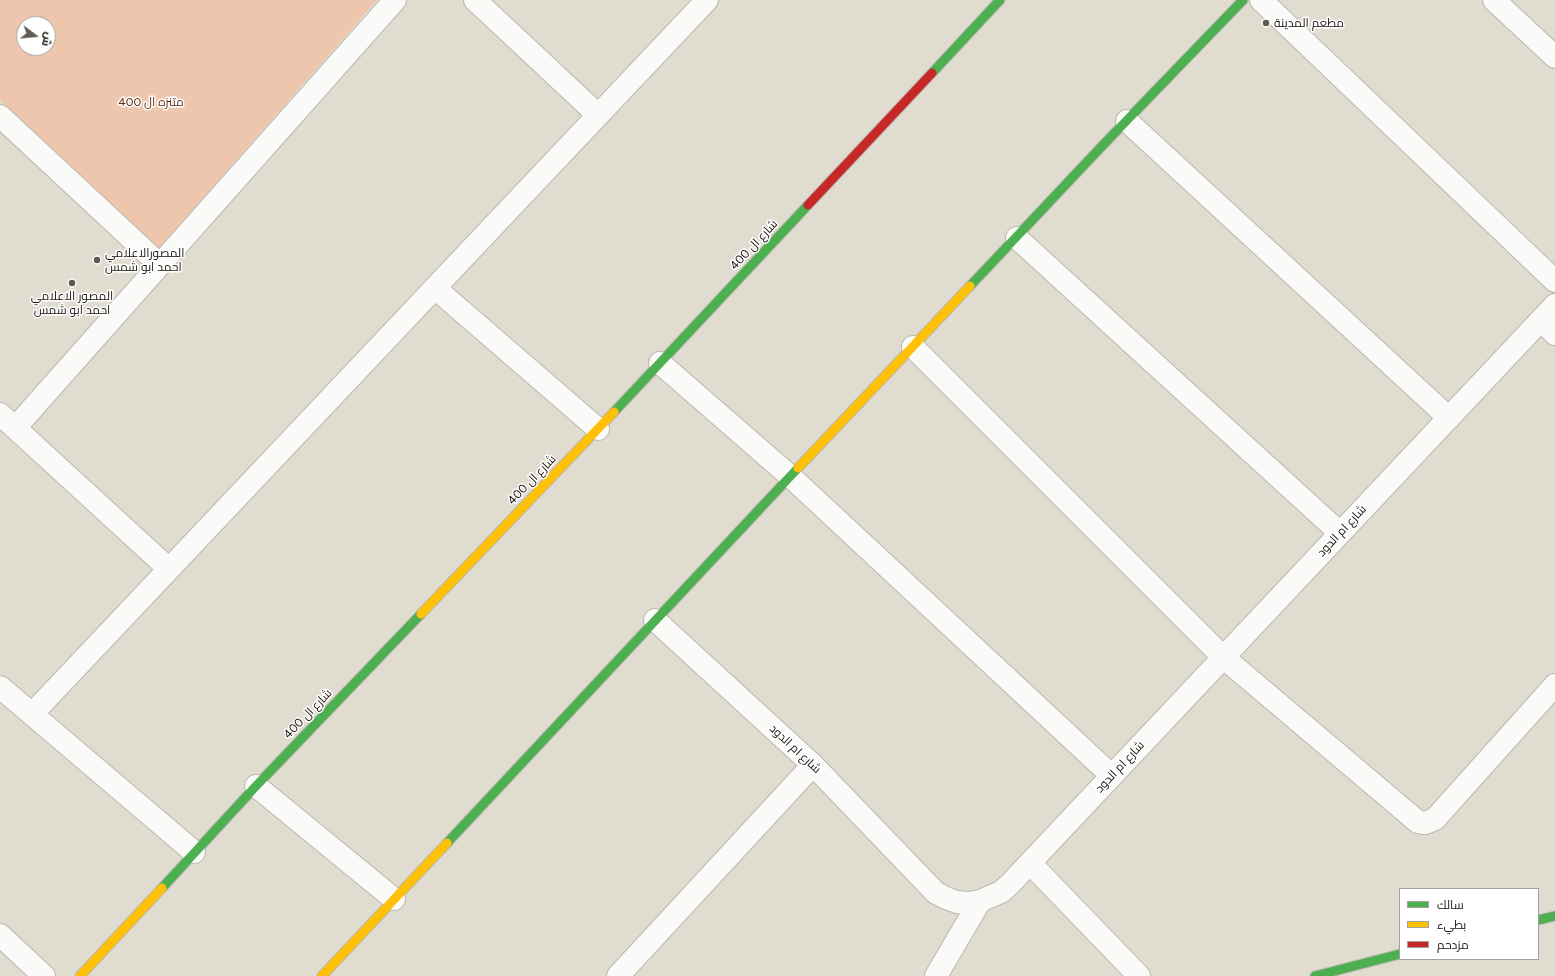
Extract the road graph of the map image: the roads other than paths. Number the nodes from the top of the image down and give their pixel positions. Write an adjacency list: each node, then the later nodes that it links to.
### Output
1 (395, 0): 13 (street)
2 (475, 0): 9 (street)
3 (707, 0): 9 (street)
4 (1000, 0): 18 (main road, شارع ال 400)
5 (1243, 0): 11 (main road)
6 (1261, 0): 14 (street)
7 (1494, 0): 8 (street)
8 (1555, 56)
9 (598, 115): 15 (street)
10 (0, 116): 13 (street)
11 (1127, 121): 12 (main road); 19 (street)
12 (1017, 238): 17 (main road); 23 (street)
13 (160, 265): 20 (street)
14 (1555, 281)
15 (435, 288): 21 (street); 24 (street)
16 (1550, 320): 19 (street, شارع ام الدود)
17 (913, 348): 22 (main road); 26 (street)
18 (660, 363): 21 (main road, شارع ال 400); 22 (street)
19 (1449, 418): 23 (street, شارع ام الدود)
20 (7, 421): 24 (street)
21 (598, 430): 32 (main road, شارع ال 400)
22 (791, 477): 25 (main road); 31 (street)
23 (1340, 533): 26 (street, شارع ام الدود)
24 (169, 569): 29 (street)
25 (655, 620): 30 (street, شارع ام الدود); 35 (main road)
26 (1223, 657): 27 (street); 31 (street, شارع ام الدود)
27 (1555, 686)
28 (0, 687): 29 (street)
29 (32, 714): 33 (street)
30 (813, 765): 36 (street, شارع ام الدود); 44 (street)
31 (1112, 776): 34 (street, شارع ام الدود)
32 (256, 786): 33 (main road, شارع ال 400); 35 (street)
33 (194, 852): 42 (main road, شارع ال 400)
34 (1030, 862): 36 (street, شارع ام الدود); 46 (street)
35 (394, 899): 43 (main road)
36 (980, 902): 45 (street)
37 (1555, 916): 38 (main road)
38 (1539, 920)
39 (0, 936): 41 (street)
40 (1399, 954): 47 (main road)
41 (44, 976)
42 (80, 976)
43 (322, 976)
44 (618, 976)
45 (936, 976)
46 (1139, 976)
47 (1315, 976)

